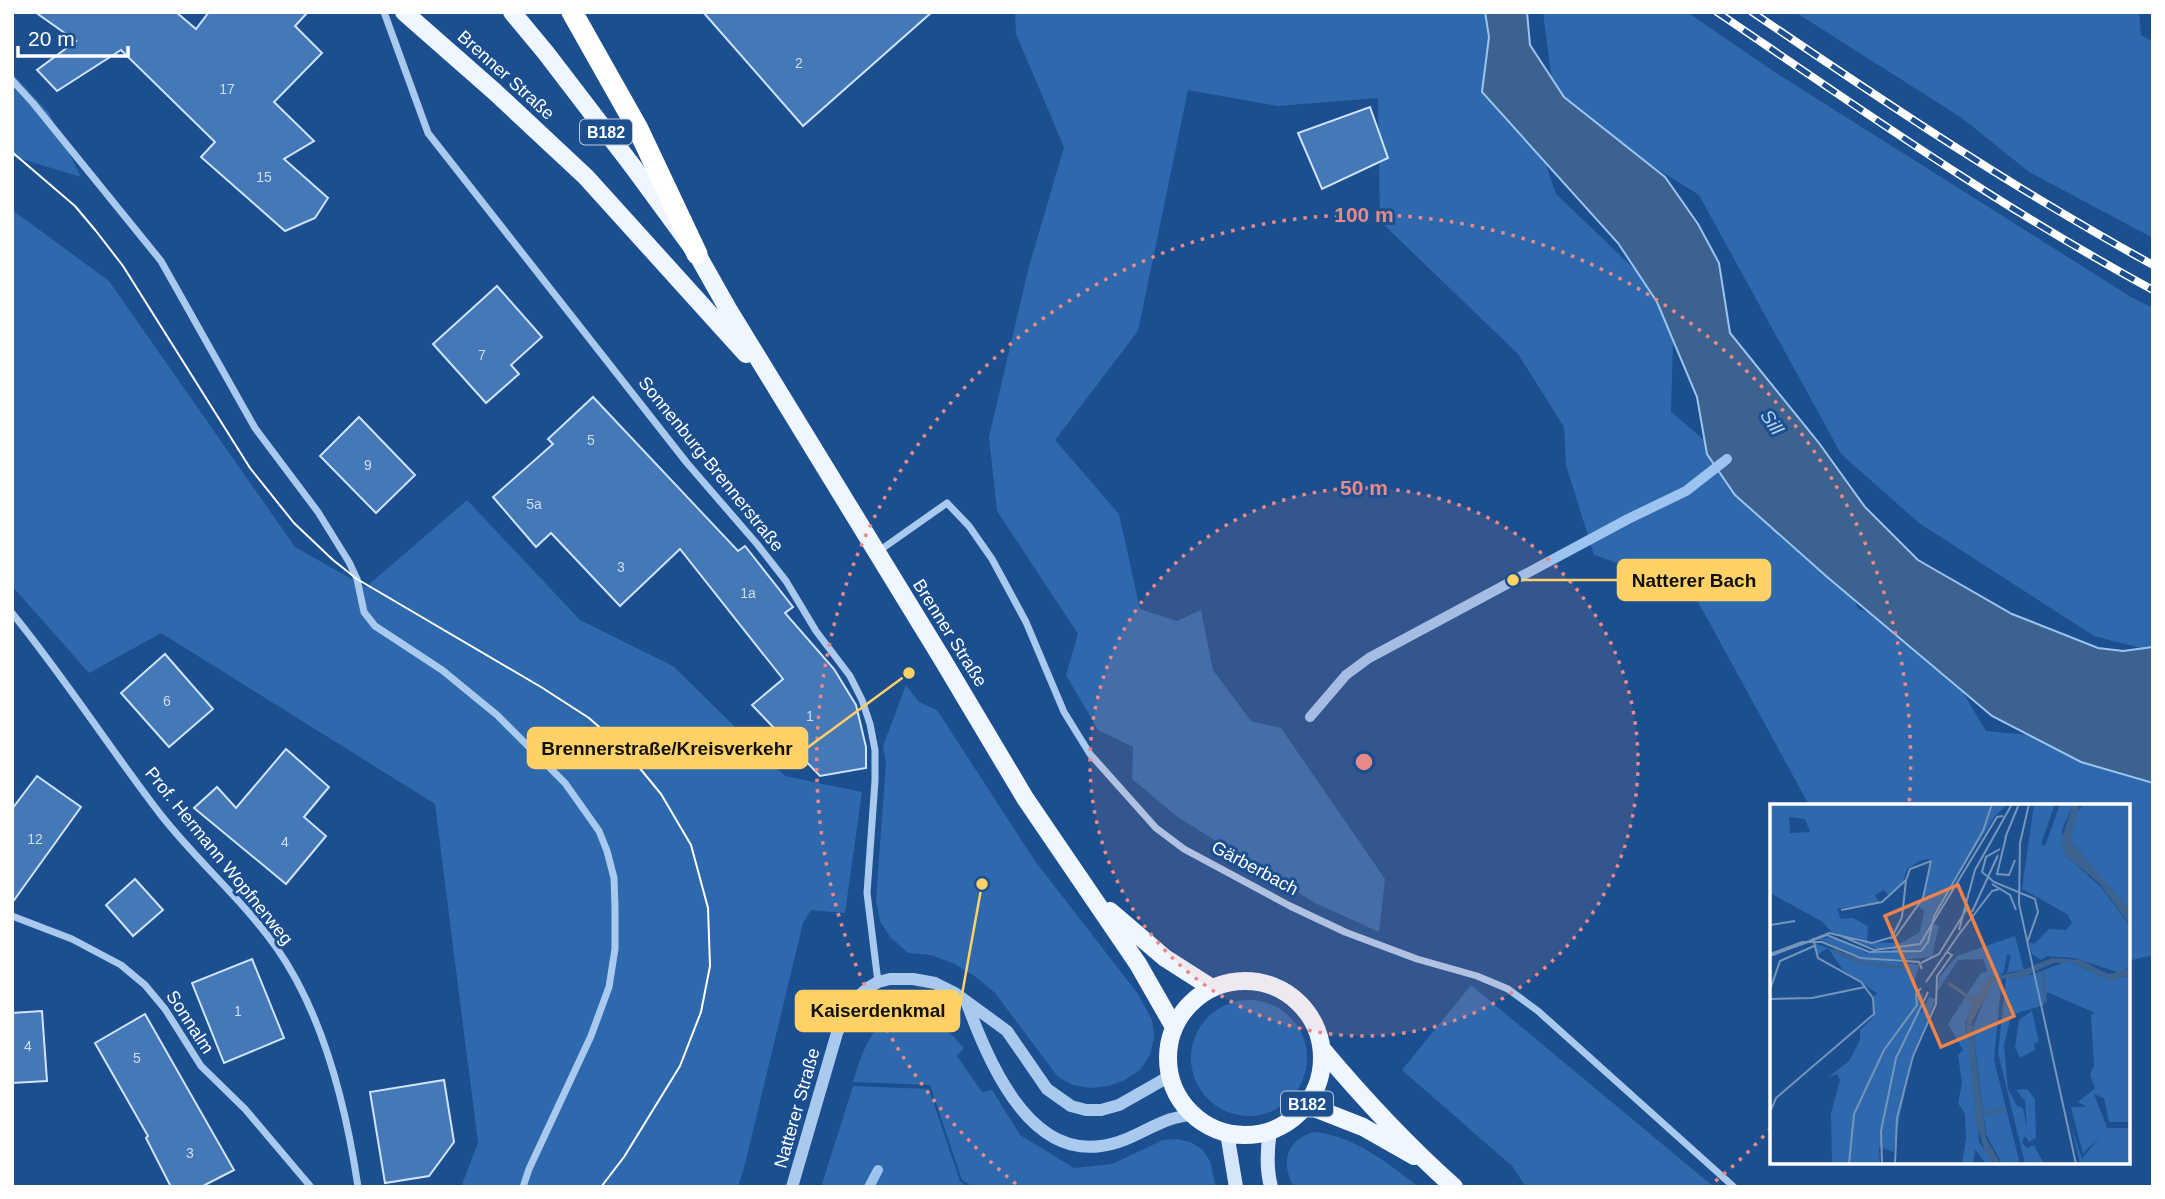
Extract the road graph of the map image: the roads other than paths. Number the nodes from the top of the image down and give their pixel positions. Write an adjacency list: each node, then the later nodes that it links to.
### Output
1 (384, 12): 12 (street, Sonnenburg-Brennerstraße)
2 (404, 12): 7 (main road, Brenner Straße / B182)
3 (512, 12): 6 (main road, Brenner Straße / B182)
4 (572, 12): 6 (highway)
5 (12, 80): 25 (street)
6 (697, 254): 7 (main road, Brenner Straße / B182)
7 (776, 388): 8 (main road, Brenner Straße / B182)
8 (876, 553): 10 (main road, Brenner Straße / B182); 30 (street, Gärberbach)
9 (12, 613): 24 (street, Prof. Hermann Wopfnerweg)
10 (1094, 897): 13 (main road, Brenner Straße / B182); 15 (main road, Brenner Straße / B182)
11 (12, 916): 23 (street, Sonnalm)
12 (878, 982): 14 (street); 26 (street, Natterer Straße)
13 (1212, 988): 15 (main road, B182); 16 (main road, B182)
14 (965, 1001): 17 (street); 19 (street)
15 (1174, 1027): 17 (main road, B182)
16 (1322, 1049): 18 (main road, B182); 22 (main road, B182)
17 (1170, 1076): 19 (main road, B182)
18 (1307, 1105): 20 (main road, B182); 22 (main road, B182)
19 (1192, 1114): 21 (main road, B182)
20 (1270, 1131): 21 (main road, B182); 28 (main road)
21 (1227, 1133): 27 (main road)
22 (1429, 1165): 29 (main road, B182)
23 (311, 1187)
24 (358, 1187)
25 (523, 1187)
26 (792, 1187)
27 (1236, 1187)
28 (1270, 1187)
29 (1454, 1187)
30 (1734, 1187)

